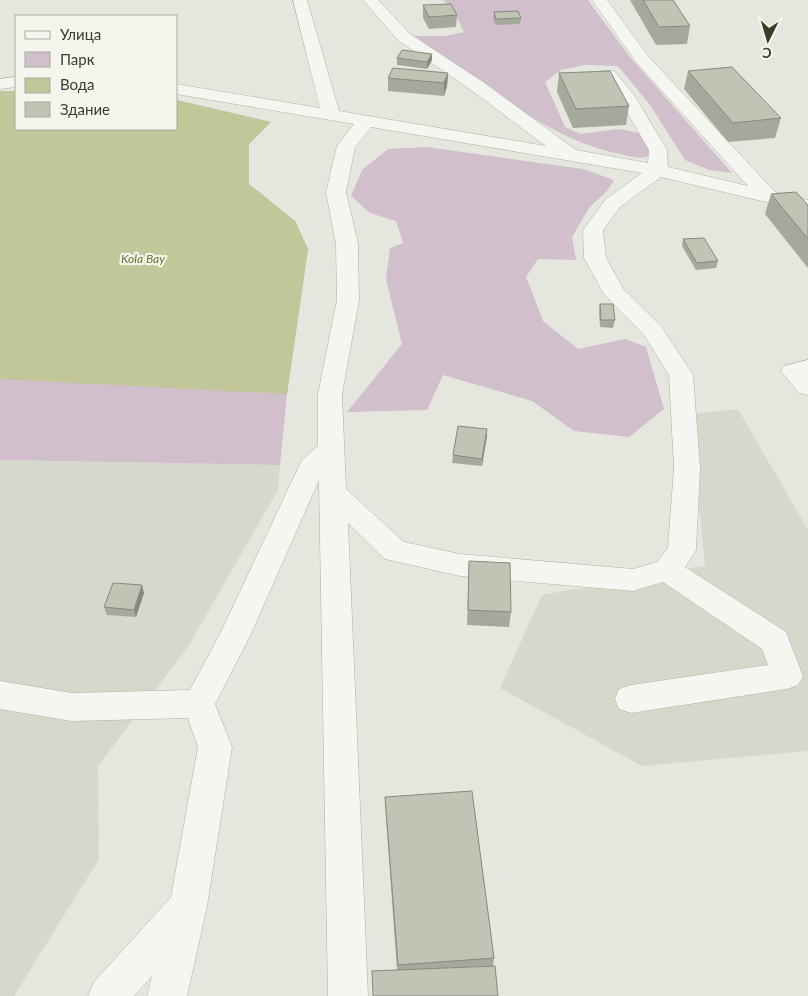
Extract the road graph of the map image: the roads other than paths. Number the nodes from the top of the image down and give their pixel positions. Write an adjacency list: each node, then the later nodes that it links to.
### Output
1 (300, 0): 8 (street)
2 (370, 0): 10 (street)
3 (599, 0): 12 (street)
4 (608, 75): 11 (street)
5 (15, 82): 6 (street)
6 (0, 84)
7 (178, 88): 8 (street)
8 (331, 115): 9 (street)
9 (366, 122): 10 (street); 16 (street)
10 (572, 156): 11 (street)
11 (658, 170): 12 (street); 18 (street)
12 (767, 195): 13 (street)
13 (808, 206)
14 (808, 368): 15 (street)
15 (808, 387)
16 (332, 449): 17 (street); 21 (street)
17 (333, 492): 18 (street); 25 (street)
18 (667, 570): 20 (street)
19 (0, 695): 21 (street)
20 (631, 699)
21 (199, 704): 22 (street)
22 (188, 906): 23 (street); 24 (street)
23 (108, 996)
24 (166, 996)
25 (348, 996)

